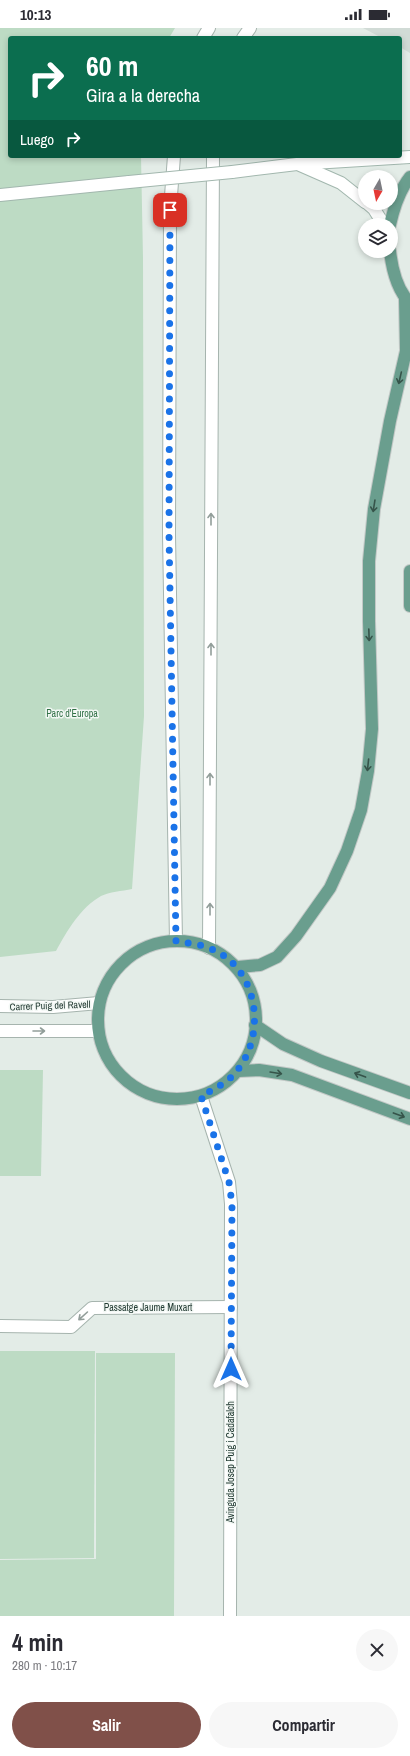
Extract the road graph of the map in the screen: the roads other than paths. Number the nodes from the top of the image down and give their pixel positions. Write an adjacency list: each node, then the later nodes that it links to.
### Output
1 (174, 158): 13 (street)
2 (212, 158): 14 (street, one-way to 2)
3 (394, 158): 4 (street)
4 (297, 164): 6 (street, bridge); 7 (street)
5 (410, 177): 8 (main road)
6 (0, 195)
7 (358, 196)
8 (392, 218)
9 (391, 258): 10 (main road)
10 (407, 301): 15 (main road, one-way to 15)
11 (410, 571): 12 (main road)
12 (410, 606)
13 (176, 941): 14 (main road); 16 (main road)
14 (210, 948): 15 (main road)
15 (238, 967): 18 (main road)
16 (99, 1003): 17 (street, Carrer Puig del Ravell); 20 (main road)
17 (0, 1006)
18 (254, 1025): 21 (main road); 22 (main road, one-way to 18)
19 (0, 1031): 20 (street, one-way to 20)
20 (98, 1031): 23 (main road)
21 (238, 1071): 23 (main road); 24 (main road, one-way to 24)
22 (410, 1093)
23 (201, 1096): 25 (street, Avinguda Josep Puig i Cadafalch)
24 (410, 1119)
25 (231, 1307): 26 (street, Passatge Jaume Muxart, one-way to 26); 27 (street, Avinguda Josep Puig i Cadafalch)
26 (0, 1326)
27 (230, 1616)

